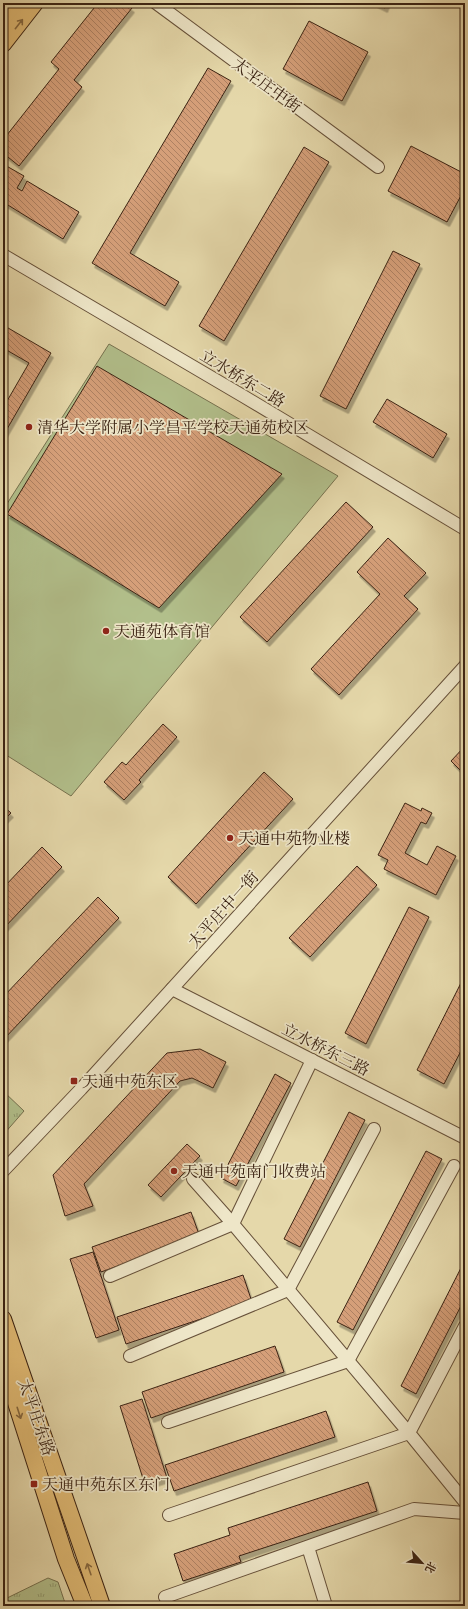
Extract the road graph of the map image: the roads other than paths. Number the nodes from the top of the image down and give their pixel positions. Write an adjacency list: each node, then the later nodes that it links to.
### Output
1 (20, 3): 4 (main road)
2 (35, 3): 5 (main road, one-way to 2)
3 (156, 3): 6 (street, 太平庄中街)
4 (3, 25)
5 (3, 44)
6 (378, 166)
7 (3, 255): 8 (street, 立水桥东二路)
8 (465, 530)
9 (465, 666): 10 (street, 太平庄中一街)
10 (172, 989): 11 (street, 立水桥东三路); 15 (street, 太平庄中一街)
11 (312, 1060): 13 (street, 立水桥东三路); 17 (street)
12 (374, 1129): 19 (street)
13 (465, 1138)
14 (454, 1166): 23 (street)
15 (3, 1171)
16 (193, 1179): 17 (street)
17 (233, 1224): 18 (street); 19 (street)
18 (110, 1276)
19 (288, 1290): 22 (street); 23 (street)
20 (3, 1319): 33 (main road, 太平庄东路, one-way to 20)
21 (465, 1326): 26 (street)
22 (130, 1356)
23 (348, 1361): 25 (street); 26 (street)
24 (3, 1362): 32 (main road, 太平庄东路, one-way to 32)
25 (168, 1422)
26 (409, 1433): 27 (street); 29 (street)
27 (465, 1502)
28 (465, 1513): 30 (street)
29 (169, 1515)
30 (308, 1546): 31 (street); 34 (street)
31 (165, 1597)
32 (85, 1606)
33 (102, 1606)
34 (326, 1606)

